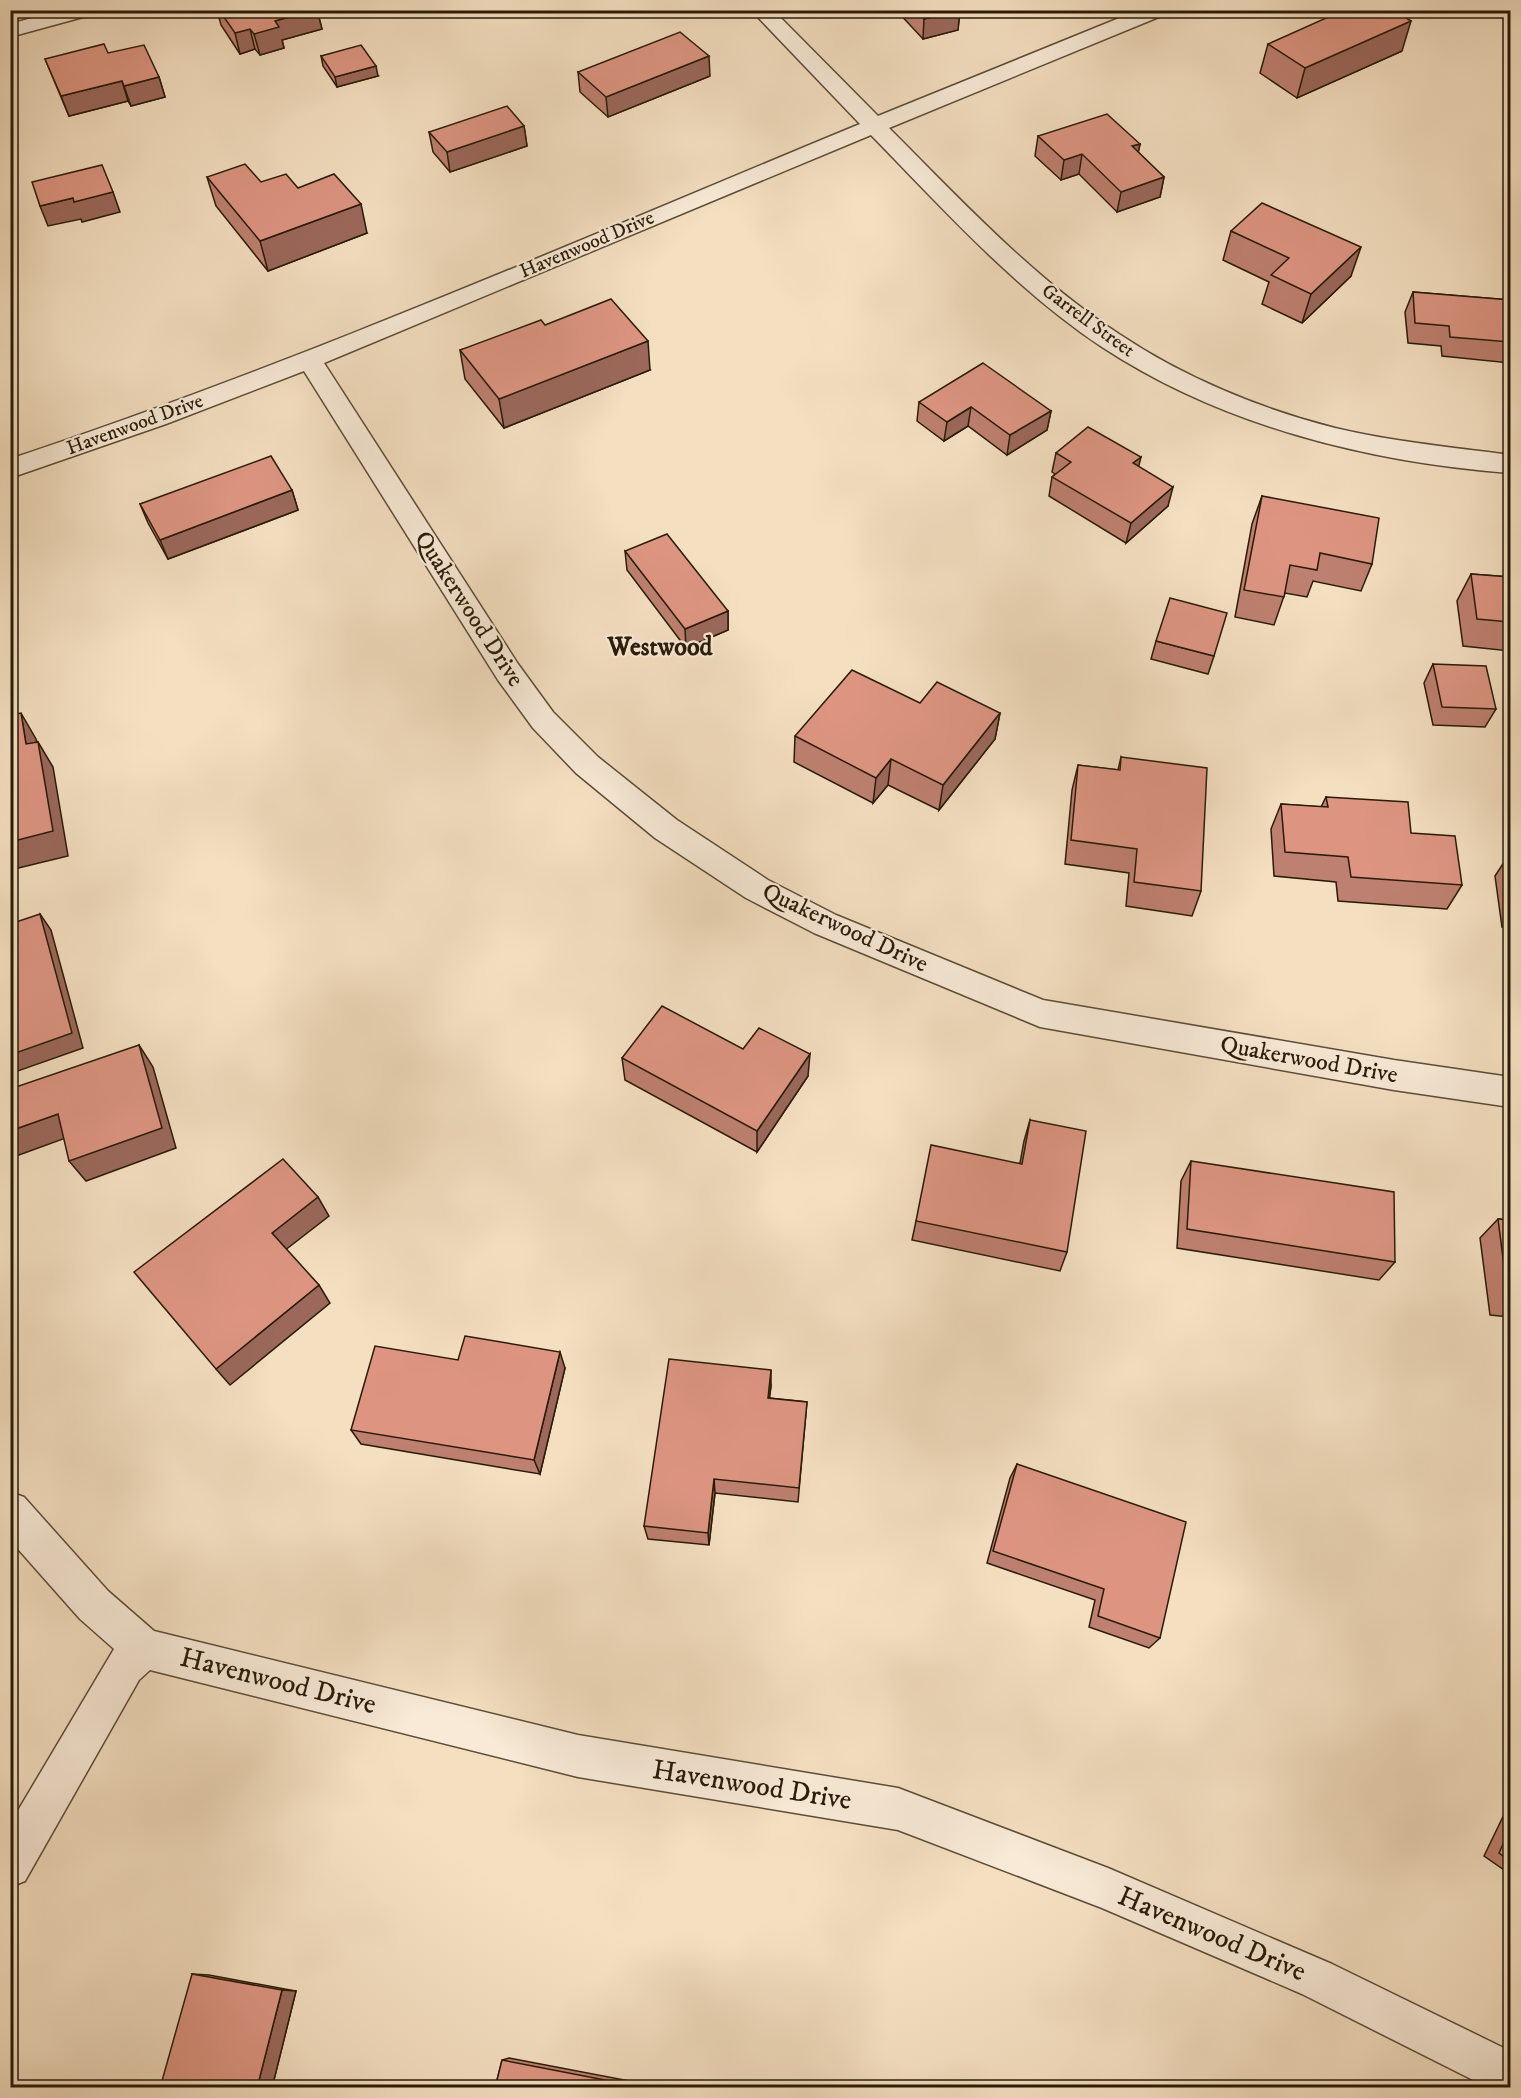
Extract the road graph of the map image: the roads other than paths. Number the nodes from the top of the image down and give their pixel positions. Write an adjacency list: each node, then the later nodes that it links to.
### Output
1 (87, 10): 4 (street)
2 (761, 10): 5 (street, Garrell Street)
3 (1159, 10): 5 (street, Havenwood Drive)
4 (10, 31)
5 (874, 126): 6 (street, Havenwood Drive); 7 (street, Garrell Street)
6 (310, 361): 8 (street, Havenwood Drive); 9 (street, Quakerwood Drive)
7 (1510, 464)
8 (10, 469)
9 (1510, 1092)
10 (10, 1511): 11 (street, Havenwood Drive)
11 (144, 1648): 12 (street); 13 (street, Havenwood Drive)
12 (10, 1866)
13 (1510, 2074)

